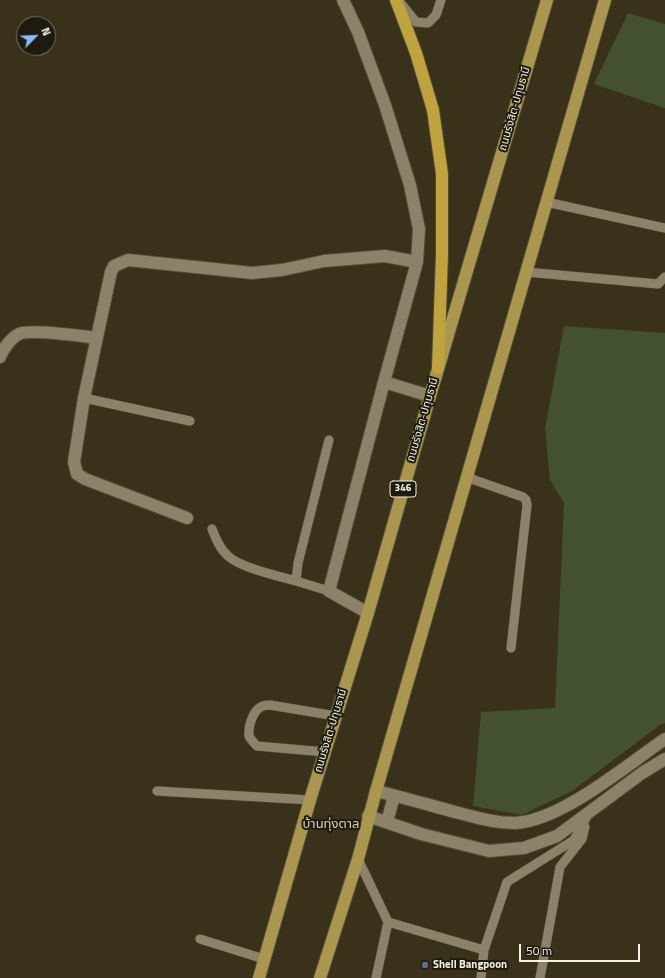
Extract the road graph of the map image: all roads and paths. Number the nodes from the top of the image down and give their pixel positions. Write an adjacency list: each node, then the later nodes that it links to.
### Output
1 (343, 0): 8 (street)
2 (397, 0): 3 (lane); 13 (highway)
3 (441, 0)
4 (547, 0): 13 (main road, ถนนรังสิต-ปทุมธานี / 346)
5 (605, 0): 6 (main road)
6 (546, 202): 7 (lane); 9 (main road)
7 (665, 228)
8 (417, 262): 11 (street); 14 (street)
9 (526, 272): 10 (lane); 19 (main road)
10 (665, 277)
11 (97, 338): 12 (street); 16 (street)
12 (0, 357)
13 (438, 368): 15 (main road, ถนนรังสิต-ปทุมธานี / 346)
14 (384, 382): 15 (street); 23 (street)
15 (430, 396): 24 (main road, ถนนรังสิต-ปทุมธานี / 346)
16 (84, 398): 17 (lane); 20 (street)
17 (190, 421)
18 (329, 440): 22 (lane)
19 (466, 477): 25 (lane); 31 (main road)
20 (186, 518)
21 (212, 530): 22 (lane)
22 (296, 581): 23 (lane)
23 (329, 591): 24 (street)
24 (368, 613): 26 (main road, ถนนรังสิต-ปทุมธานี / 346)
25 (511, 648)
26 (336, 716): 28 (main road, ถนนรังสิต-ปทุมธานี / 346); 28 (lane)
27 (665, 739): 33 (street)
28 (325, 752): 34 (main road, ถนนรังสิต-ปทุมธานี / 346)
29 (665, 759): 35 (street)
30 (157, 791): 34 (lane)
31 (376, 791): 32 (street); 36 (main road)
32 (394, 796): 33 (street); 37 (street)
33 (578, 799): 35 (street)
34 (310, 800): 42 (main road, ถนนรังสิต-ปทุมธานี / 346)
35 (588, 814): 37 (street); 41 (lane); 47 (lane)
36 (368, 816): 37 (street); 38 (main road)
37 (387, 822)
38 (358, 859): 39 (lane); 44 (main road)
39 (388, 922): 41 (lane); 45 (lane)
40 (200, 939): 42 (lane)
41 (484, 950): 46 (lane)
42 (264, 959): 43 (main road, ถนนรังสิต-ปทุมธานี / 346)
43 (259, 978)
44 (320, 978)
45 (376, 978)
46 (481, 978)
47 (540, 978)

